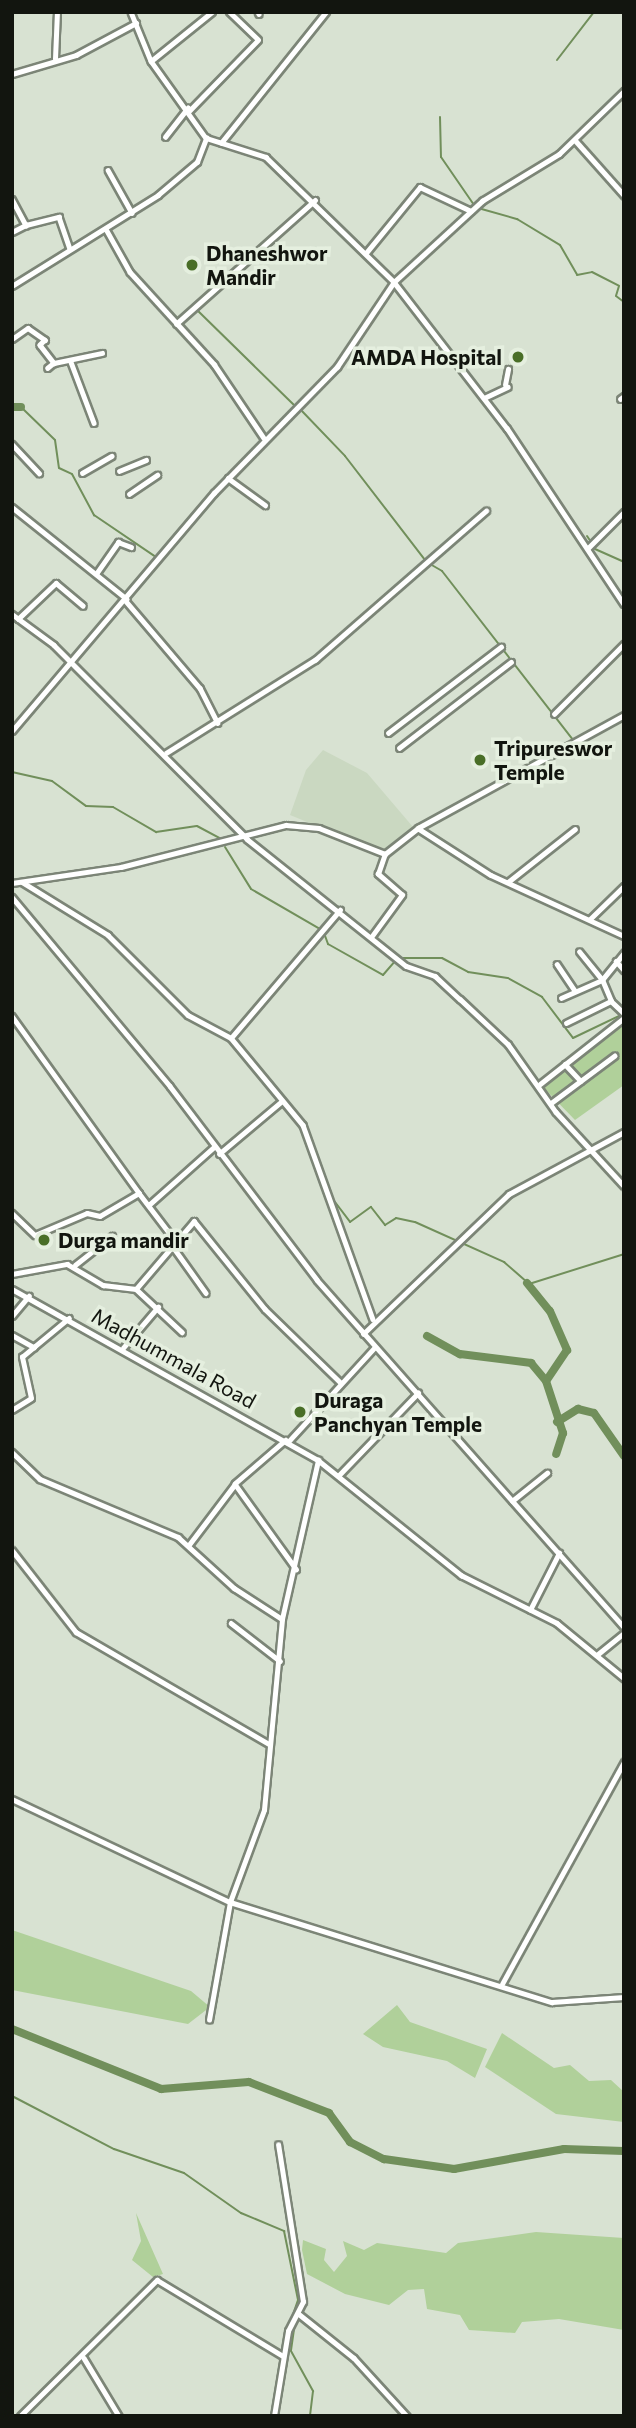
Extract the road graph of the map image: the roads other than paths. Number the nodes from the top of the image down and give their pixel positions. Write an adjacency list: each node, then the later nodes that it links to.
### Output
1 (57, 12): 7 (street)
2 (131, 12): 6 (street)
3 (212, 12): 8 (street)
4 (229, 12): 11 (street)
5 (326, 12): 15 (street)
6 (136, 23): 7 (street); 8 (street)
7 (55, 59): 9 (street)
8 (152, 61): 11 (street)
9 (12, 74)
10 (624, 91): 14 (street)
11 (188, 110): 12 (street); 13 (street)
12 (165, 137)
13 (206, 138): 15 (street); 21 (street)
14 (575, 140): 17 (street); 20 (street)
15 (221, 144): 19 (street)
16 (108, 170): 21 (street)
17 (624, 195)
18 (12, 199): 22 (street)
19 (315, 200): 26 (street); 29 (street)
20 (471, 211): 26 (street); 27 (street)
21 (132, 212): 24 (street)
22 (26, 225): 23 (street); 25 (street)
23 (14, 229)
24 (106, 229): 25 (street); 29 (street)
25 (70, 250): 28 (street)
26 (366, 253): 27 (street)
27 (394, 282): 36 (street); 38 (street)
28 (12, 286)
29 (176, 324): 38 (street)
30 (12, 339): 33 (street)
31 (102, 353): 32 (street)
32 (71, 362): 33 (street); 37 (street)
33 (54, 363): 34 (street)
34 (48, 368)
35 (508, 369): 36 (street)
36 (484, 398): 53 (street)
37 (94, 423)
38 (264, 438): 46 (street)
39 (12, 444): 43 (street)
40 (113, 456): 44 (street)
41 (146, 460): 42 (street)
42 (119, 471)
43 (38, 473)
44 (82, 473)
45 (158, 475): 47 (street)
46 (228, 478): 48 (street); 55 (street)
47 (129, 494)
48 (265, 505)
49 (12, 507): 54 (street)
50 (486, 511): 66 (street)
51 (624, 512): 53 (street)
52 (131, 547): 54 (street)
53 (588, 548): 56 (street)
54 (96, 574): 55 (street)
55 (126, 599): 62 (street); 66 (street)
56 (624, 604)
57 (83, 606): 59 (street)
58 (12, 614): 59 (street)
59 (18, 619): 62 (street)
60 (624, 644): 64 (street)
61 (501, 648): 68 (street)
62 (71, 662): 67 (street); 70 (street)
63 (511, 662): 69 (street)
64 (554, 714)
65 (624, 715): 71 (street)
66 (218, 723): 70 (street)
67 (13, 727)
68 (388, 733)
69 (399, 748)
70 (166, 753): 73 (street)
71 (418, 828): 74 (street); 76 (street)
72 (575, 829): 76 (street)
73 (247, 839): 74 (street); 75 (street); 80 (street)
74 (385, 854): 82 (street)
75 (21, 882): 77 (street); 97 (street)
76 (508, 882): 81 (street)
77 (12, 883)
78 (624, 886): 81 (street)
79 (12, 897): 105 (street)
80 (340, 910): 82 (street); 97 (street)
81 (590, 919): 83 (street)
82 (372, 936): 101 (street)
83 (624, 936)
84 (579, 952): 89 (street)
85 (624, 953): 86 (street)
86 (616, 961): 88 (street); 89 (street)
87 (557, 964): 90 (street)
88 (624, 970)
89 (602, 980): 90 (street); 92 (street)
90 (575, 991): 91 (street)
91 (561, 998)
92 (611, 1001): 94 (street); 95 (street)
93 (12, 1016): 109 (street)
94 (622, 1018): 96 (street); 99 (street)
95 (566, 1023)
96 (624, 1029)
97 (231, 1038): 102 (street)
98 (614, 1056): 100 (street)
99 (565, 1064): 100 (street); 101 (street)
100 (581, 1081): 103 (street)
101 (540, 1084): 103 (street)
102 (282, 1101): 107 (street); 123 (street)
103 (551, 1103): 106 (street)
104 (624, 1132): 106 (street)
105 (214, 1147): 107 (street); 110 (street)
106 (591, 1150): 108 (street); 123 (street)
107 (219, 1154): 125 (street)
108 (624, 1185)
109 (139, 1193): 110 (street); 111 (street)
110 (150, 1204): 113 (street)
111 (12, 1213)
112 (112, 1236): 114 (street)
113 (173, 1242): 117 (street); 118 (street); 130 (street)
114 (75, 1265): 115 (street); 117 (street)
115 (12, 1274)
116 (12, 1289): 119 (street, Madhummala Road)
117 (136, 1289): 120 (street)
118 (206, 1293)
119 (29, 1296): 121 (street); 122 (street, Madhummala Road)
120 (158, 1307): 124 (street); 128 (street)
121 (12, 1316)
122 (69, 1318): 127 (street); 128 (street, Madhummala Road)
123 (373, 1319): 125 (street)
124 (182, 1332)
125 (363, 1334): 129 (street)
126 (12, 1335): 127 (street)
127 (34, 1347): 132 (street)
128 (123, 1348): 133 (street, Madhummala Road)
129 (374, 1348): 130 (street); 131 (street)
130 (340, 1382): 133 (street)
131 (418, 1394): 137 (street); 139 (street)
132 (12, 1410)
133 (287, 1441): 135 (street, Madhummala Road); 138 (street)
134 (12, 1452): 140 (street)
135 (318, 1460): 137 (street, Madhummala Road); 143 (street)
136 (547, 1473): 139 (street)
137 (339, 1475): 144 (street, Madhummala Road)
138 (235, 1484): 140 (street); 143 (street)
139 (512, 1501): 142 (street)
140 (188, 1546): 145 (street)
141 (12, 1550): 152 (street)
142 (559, 1553): 144 (street); 147 (street)
143 (296, 1569): 145 (street)
144 (530, 1611): 149 (street, Madhummala Road)
145 (282, 1619): 150 (street)
146 (231, 1623): 150 (street)
147 (624, 1627)
148 (624, 1633): 149 (street)
149 (598, 1654): 151 (street, Madhummala Road)
150 (280, 1661): 152 (street)
151 (624, 1678)
152 (269, 1744): 155 (street)
153 (624, 1762): 156 (street)
154 (12, 1799): 155 (street)
155 (230, 1902): 156 (street); 158 (street)
156 (502, 1984): 157 (street)
157 (624, 1997)
158 (209, 2020)
159 (278, 2144): 160 (street)
160 (299, 2314): 161 (street); 166 (street)
161 (284, 2356): 162 (street); 165 (street)
162 (84, 2358): 163 (street); 164 (street)
163 (20, 2416)
164 (119, 2416)
165 (274, 2416)
166 (407, 2416)

